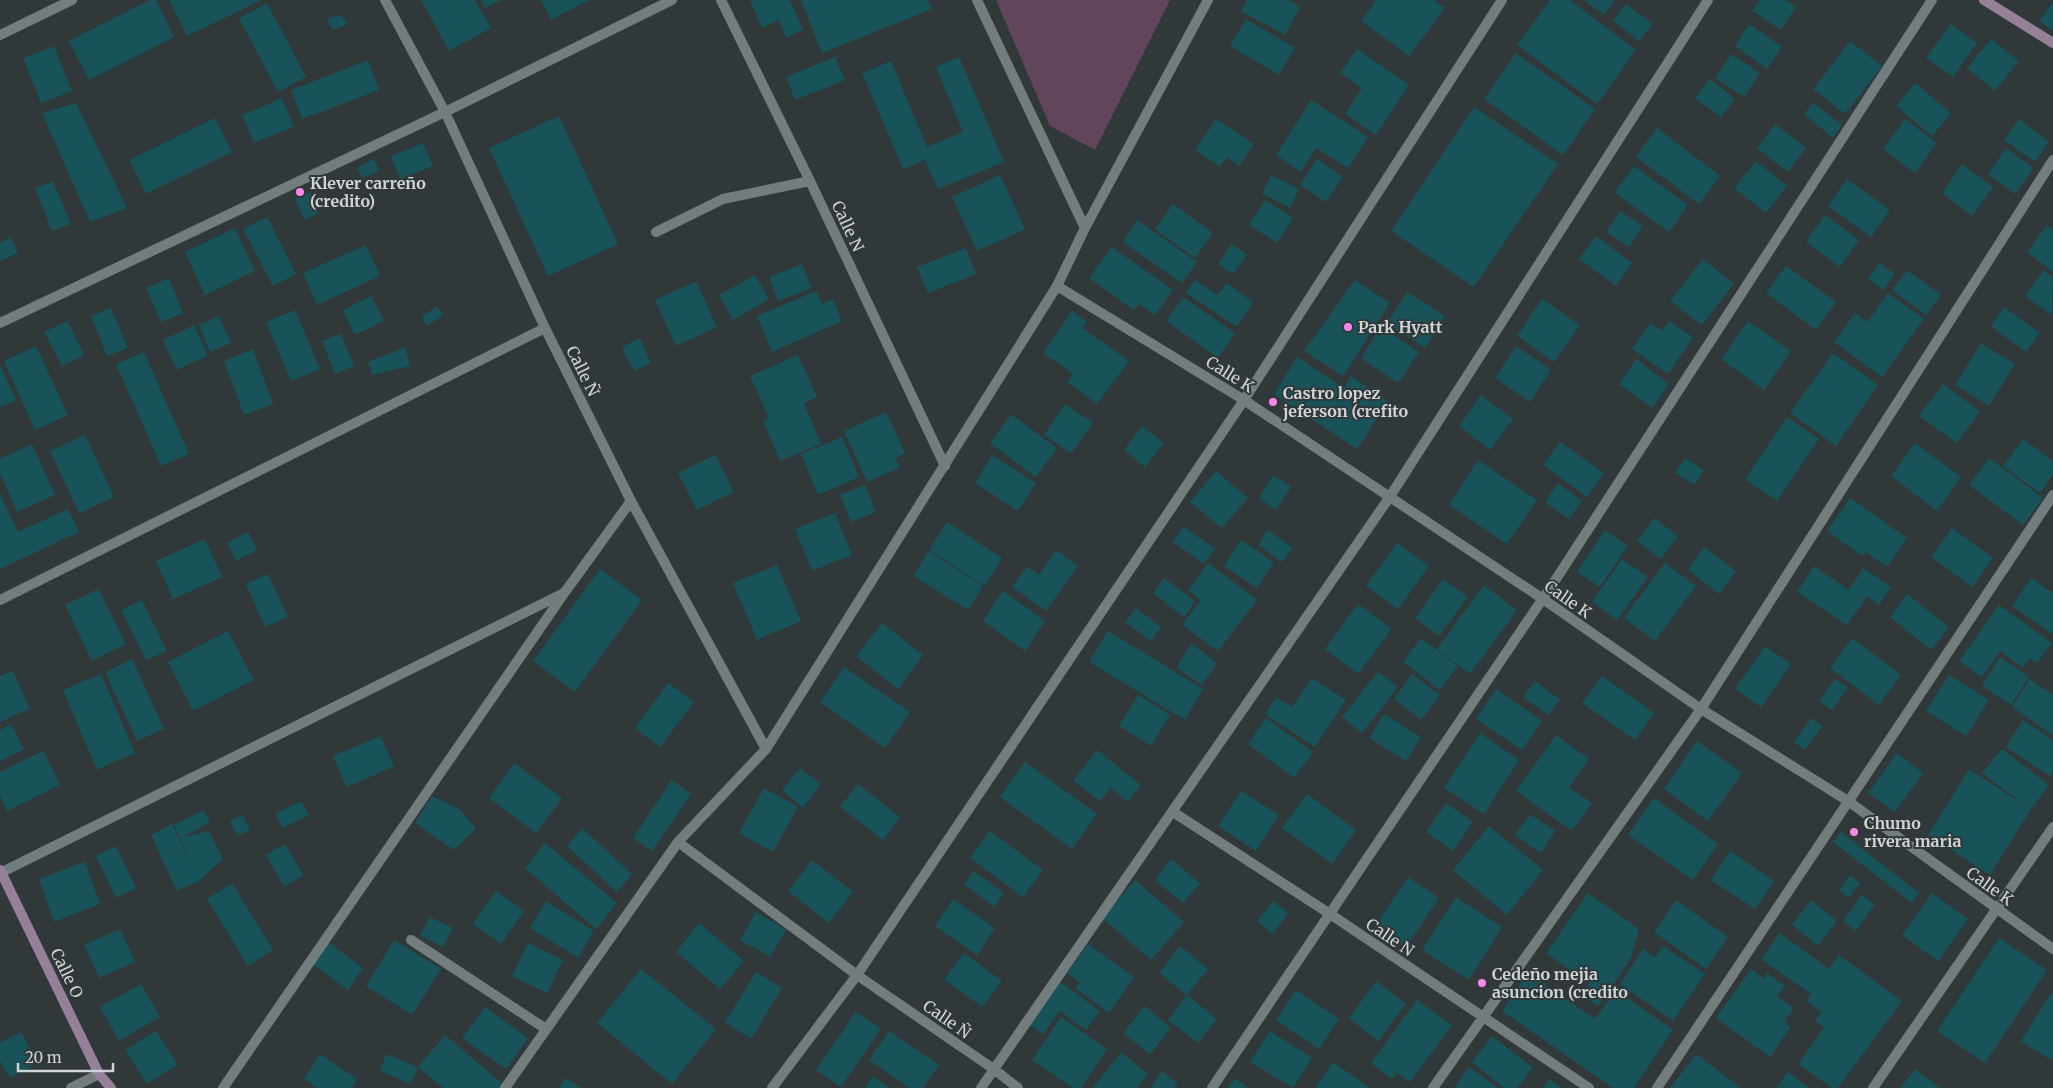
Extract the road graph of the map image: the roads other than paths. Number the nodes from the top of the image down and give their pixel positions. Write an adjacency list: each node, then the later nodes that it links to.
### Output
1 (72, 0): 11 (street)
2 (385, 0): 13 (street, Calle Ñ)
3 (672, 0): 13 (street)
4 (721, 0): 15 (street, Calle N)
5 (977, 0): 16 (street)
6 (1208, 0): 16 (street)
7 (1502, 0): 21 (street)
8 (1708, 0): 24 (street)
9 (1932, 0): 27 (street)
10 (1984, 0): 12 (street)
11 (0, 35)
12 (2053, 43)
13 (445, 112): 19 (street); 20 (street, Calle Ñ)
14 (2053, 160): 29 (street)
15 (810, 181): 17 (street); 22 (street, Calle N)
16 (1085, 228): 18 (street)
17 (656, 232)
18 (1057, 286): 21 (street, Calle K); 22 (street)
19 (0, 323)
20 (545, 328): 25 (street, Calle Ñ); 28 (street)
21 (1244, 400): 24 (street, Calle K); 40 (street)
22 (945, 466): 30 (street)
23 (2053, 495): 31 (street)
24 (1388, 498): 27 (street, Calle K); 32 (street)
25 (631, 501): 26 (street); 30 (street, Calle Ñ)
26 (565, 592): 35 (street); 47 (street)
27 (1543, 599): 29 (street, Calle K); 37 (street)
28 (0, 600)
29 (1701, 709): 31 (street, Calle K); 41 (street)
30 (766, 749): 34 (street)
31 (1848, 802): 36 (street, Calle K); 55 (street)
32 (1173, 812): 37 (street, Calle N); 43 (street)
33 (2053, 827): 36 (street)
34 (678, 842): 40 (street, Calle Ñ); 42 (street)
35 (0, 872): 44 (street, Calle O)
36 (1996, 910): 39 (street, Calle K); 56 (street)
37 (1330, 914): 41 (street, Calle N); 52 (street)
38 (411, 940): 42 (street)
39 (2053, 950)
40 (857, 975): 43 (street, Calle Ñ); 49 (street)
41 (1482, 1017): 53 (street); 54 (street, Calle N)
42 (546, 1029): 48 (street)
43 (994, 1070): 50 (street); 51 (street, Calle Ñ)
44 (99, 1074): 45 (street); 46 (street, Calle O)
45 (71, 1088)
46 (111, 1088)
47 (223, 1088)
48 (504, 1088)
49 (772, 1088)
50 (981, 1088)
51 (1018, 1088)
52 (1212, 1088)
53 (1433, 1088)
54 (1589, 1088)
55 (1657, 1088)
56 (1873, 1088)

